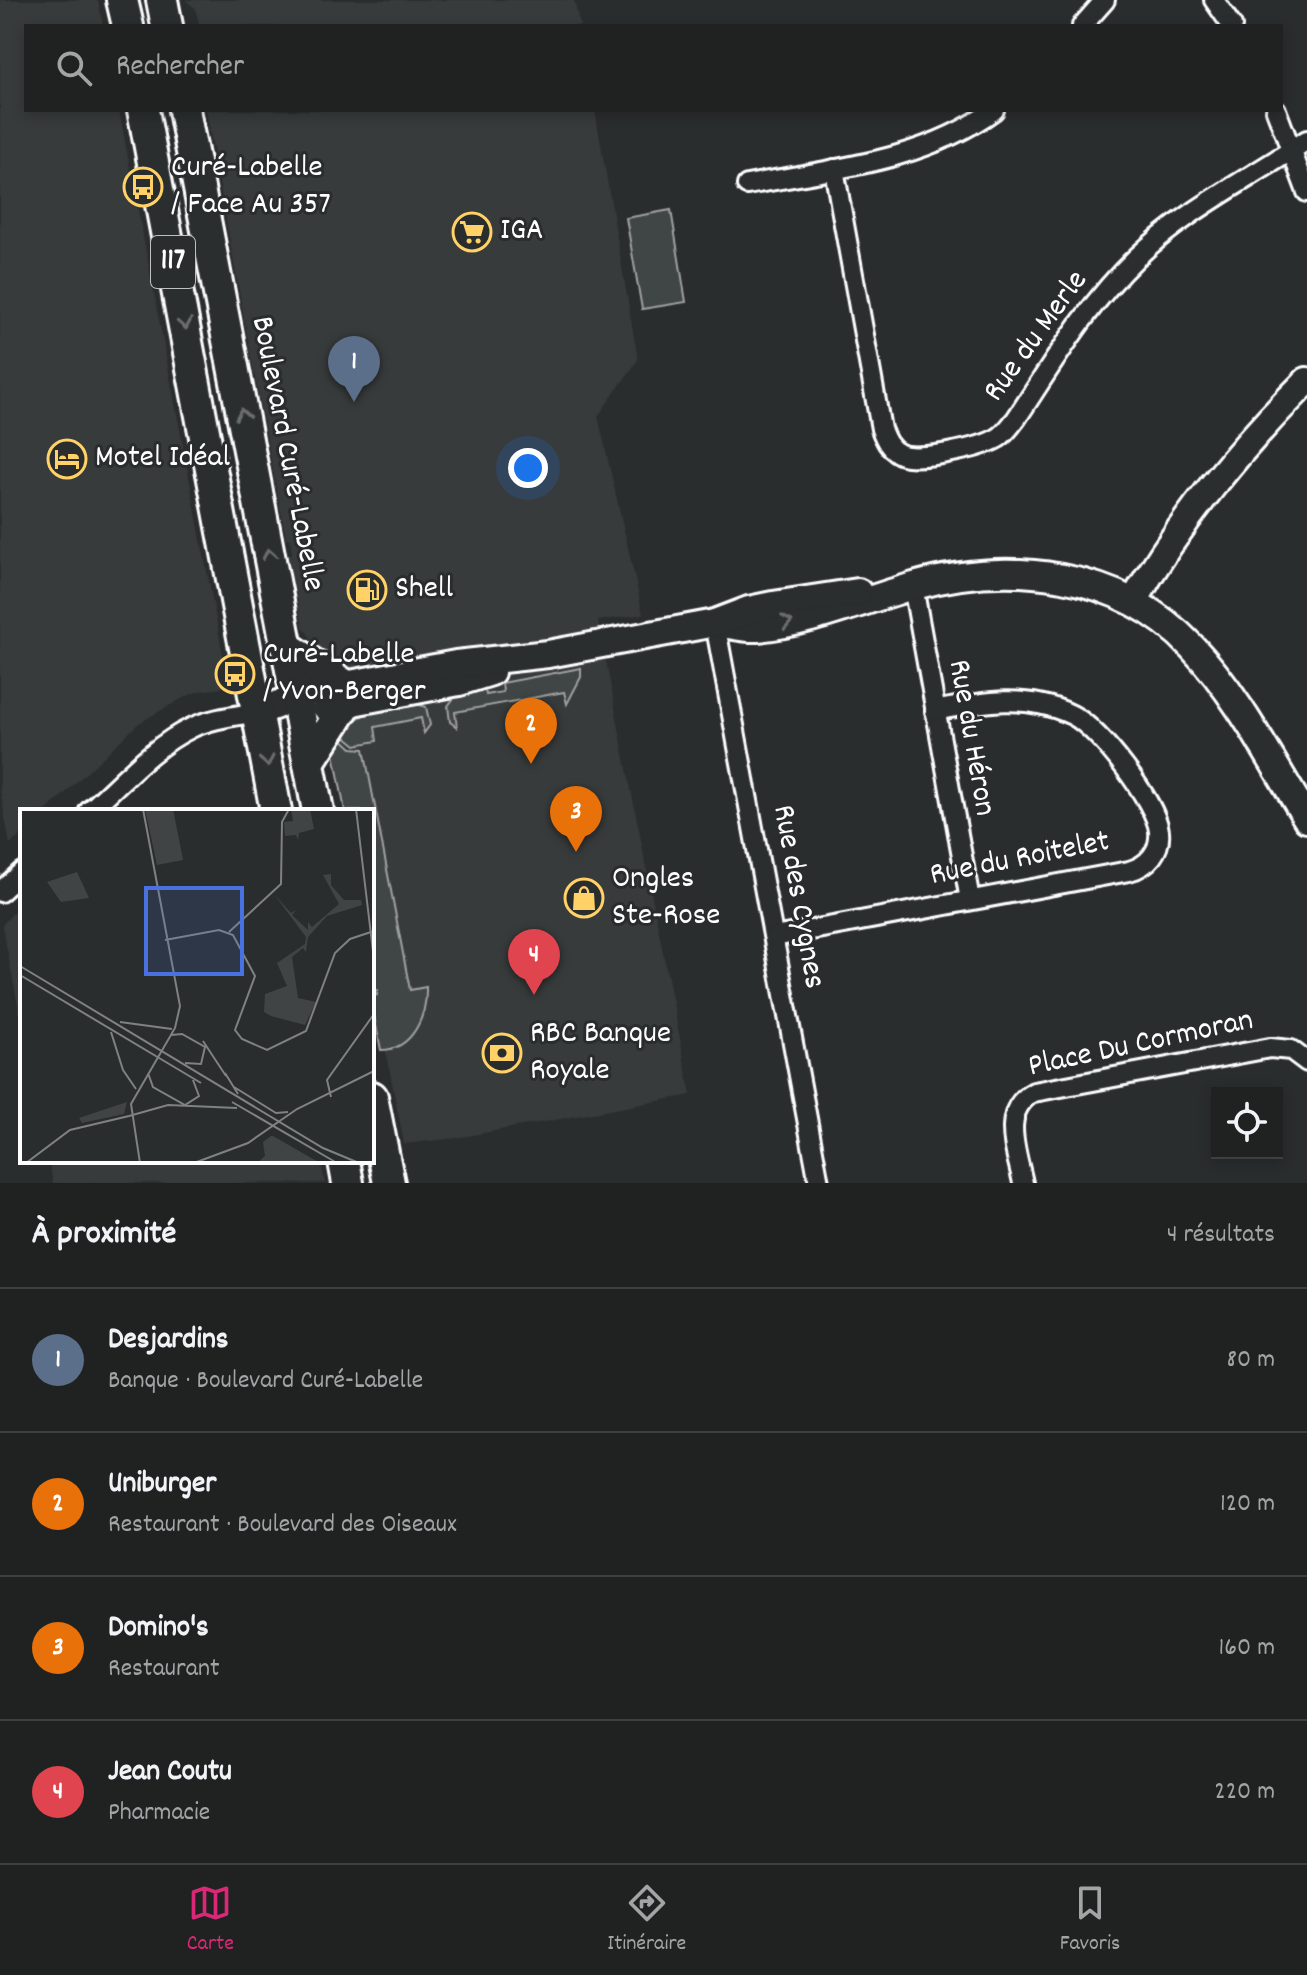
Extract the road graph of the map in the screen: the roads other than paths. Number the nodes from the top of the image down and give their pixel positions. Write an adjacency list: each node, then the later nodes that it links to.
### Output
1 (122, 0): 5 (main road)
2 (162, 0): 6 (main road)
3 (1105, 0): 7 (street)
4 (1214, 0): 8 (street)
5 (128, 24)
6 (167, 24)
7 (1084, 24)
8 (1231, 24)
9 (143, 112): 25 (main road, 117, one-way to 25)
10 (184, 112): 21 (main road, Boulevard Curé-Labelle / 117, one-way to 10)
11 (991, 112): 14 (street)
12 (1277, 112): 13 (street)
13 (1299, 145): 14 (street, Rue du Merle); 16 (street)
14 (834, 169): 15 (street)
15 (747, 185)
16 (1307, 192)
17 (1307, 381): 19 (street)
18 (913, 586): 19 (street); 20 (street); 24 (street, Rue du Héron)
19 (1134, 601): 30 (street)
20 (715, 623): 22 (street); 34 (street, Rue des Cygnes)
21 (287, 647): 22 (main road); 23 (main road, Boulevard Curé-Labelle / 117)
22 (346, 694): 23 (street); 26 (main road)
23 (297, 704): 25 (street); 26 (main road, Boulevard Curé-Labelle / 117)
24 (935, 711): 33 (street, Rue du Héron); 33 (street, Rue du Roitelet)
25 (258, 712): 27 (street); 28 (main road, 117, one-way to 28)
26 (309, 762): 29 (main road, Boulevard Curé-Labelle / 117)
27 (91, 809)
28 (276, 809)
29 (318, 809)
30 (1307, 819)
31 (20, 874): 32 (street)
32 (0, 892)
33 (970, 900): 34 (street, Rue du Roitelet)
34 (774, 937): 40 (street, Rue des Cygnes)
35 (1307, 1062): 41 (street, Place Du Cormoran)
36 (374, 1107): 39 (main road)
37 (344, 1163): 38 (main road)
38 (348, 1183)
39 (389, 1183)
40 (819, 1183)
41 (1023, 1183)

